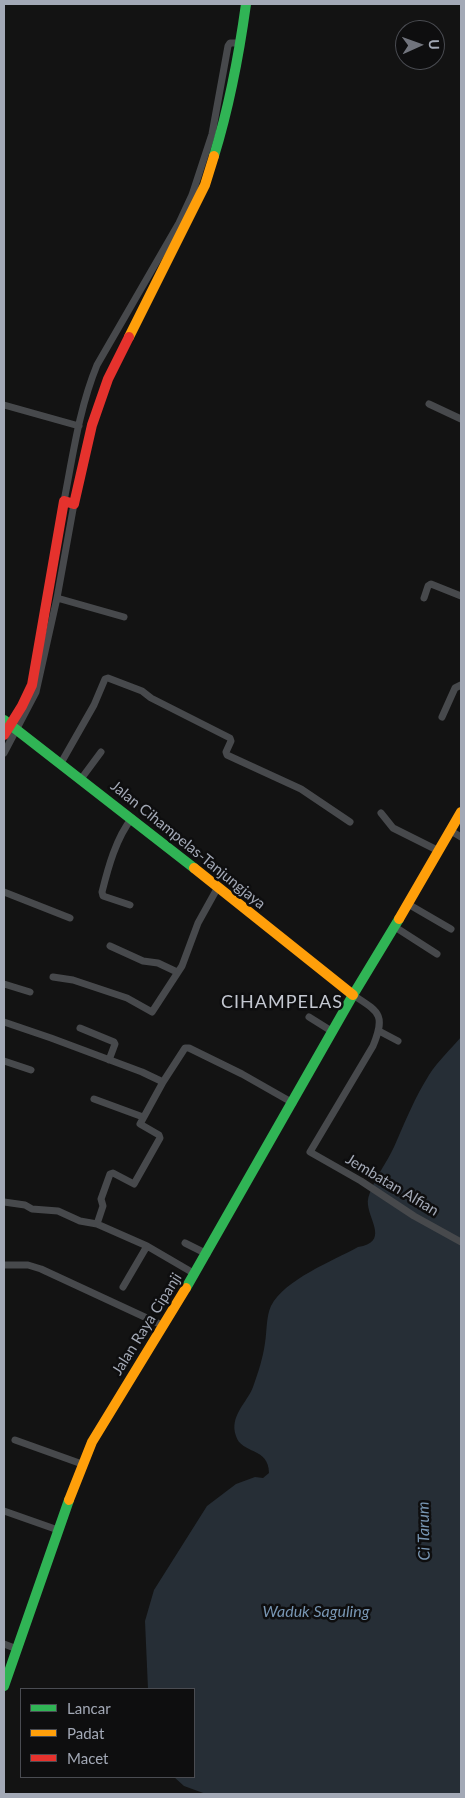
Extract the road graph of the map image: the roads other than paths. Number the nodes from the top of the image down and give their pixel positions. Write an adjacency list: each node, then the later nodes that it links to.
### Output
1 (246, 4): 2 (main road)
2 (236, 43): 6 (street); 7 (main road)
3 (429, 404): 5 (street)
4 (4, 405): 6 (street)
5 (461, 419)
6 (78, 426): 7 (street)
7 (69, 503): 8 (main road)
8 (57, 569): 10 (street); 15 (main road)
9 (461, 596): 11 (street)
10 (57, 598): 12 (street); 15 (street)
11 (424, 598)
12 (124, 617)
13 (461, 685): 14 (street)
14 (442, 717)
15 (10, 725): 16 (main road); 17 (street); 19 (main road, Jalan Cihampelas-Tanjungjaya)
16 (4, 736)
17 (4, 752)
18 (101, 752): 20 (street)
19 (61, 763): 20 (main road, Jalan Cihampelas-Tanjungjaya); 24 (street)
20 (81, 779): 23 (main road, Jalan Cihampelas-Tanjungjaya)
21 (461, 812): 25 (main road, Jalan Raya Cipanji)
22 (381, 813): 27 (street)
23 (132, 818): 28 (main road, Jalan Cihampelas-Tanjungjaya); 31 (street)
24 (350, 822)
25 (451, 831): 26 (street); 27 (main road, Jalan Raya Cipanji)
26 (461, 837)
27 (439, 851): 30 (main road, Jalan Raya Cipanji)
28 (218, 887): 37 (street); 41 (main road, Jalan Cihampelas-Tanjungjaya)
29 (4, 892): 32 (street)
30 (408, 904): 33 (main road, Jalan Raya Cipanji); 34 (street)
31 (130, 905)
32 (70, 918)
33 (395, 927): 36 (street); 41 (main road, Jalan Raya Cipanji)
34 (451, 929)
35 (110, 946): 37 (street)
36 (437, 954)
37 (177, 972): 38 (street)
38 (53, 977)
39 (4, 984): 40 (street)
40 (30, 992)
41 (353, 994): 45 (street); 46 (main road, Jalan Raya Cipanji)
42 (309, 1016): 46 (street)
43 (4, 1022): 48 (street)
44 (80, 1028): 48 (street)
45 (379, 1031): 47 (street); 57 (street, Jembatan Alfian)
46 (334, 1032): 53 (main road, Jalan Raya Cipanji)
47 (398, 1041)
48 (109, 1060): 51 (street)
49 (4, 1062): 50 (street)
50 (32, 1070)
51 (163, 1082): 53 (street); 54 (street)
52 (94, 1099): 54 (street)
53 (293, 1103): 60 (main road, Jalan Raya Cipanji)
54 (143, 1117): 56 (street)
55 (4, 1202): 56 (street)
56 (97, 1224): 59 (street)
57 (461, 1242)
58 (185, 1243): 60 (street)
59 (147, 1246): 62 (street); 63 (street)
60 (207, 1254): 62 (main road, Jalan Raya Cipanji)
61 (4, 1265): 64 (street)
62 (195, 1274): 64 (main road, Jalan Raya Cipanji)
63 (123, 1287)
64 (164, 1326): 66 (main road, Jalan Raya Cipanji)
65 (15, 1440): 66 (street)
66 (82, 1464): 68 (main road, Jalan Raya Cipanji)
67 (4, 1511): 68 (street)
68 (58, 1530): 70 (main road, Jalan Raya Cipanji)
69 (4, 1644): 70 (street)
70 (17, 1649): 71 (main road, Jalan Raya Cipanji)
71 (4, 1686)

